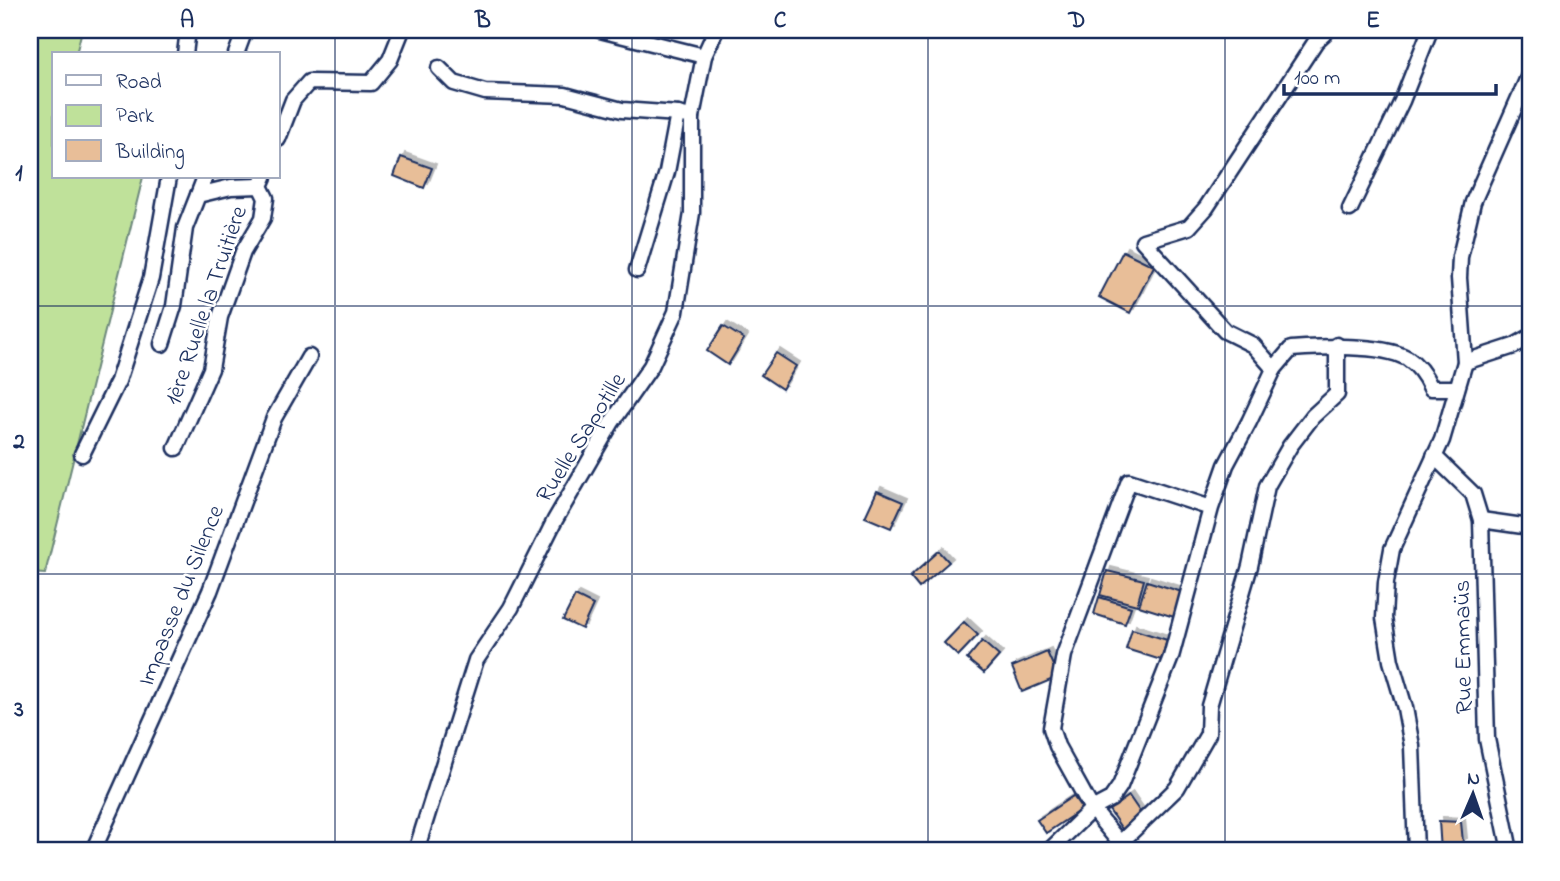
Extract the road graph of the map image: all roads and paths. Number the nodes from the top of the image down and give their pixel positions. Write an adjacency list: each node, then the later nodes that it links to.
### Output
1 (188, 30): 8 (street)
2 (245, 30): 9 (street)
3 (402, 30): 14 (street)
4 (600, 30): 10 (street)
5 (716, 30): 10 (street, Ruelle Sapotille)
6 (1328, 30): 26 (street)
7 (1430, 30): 19 (street)
8 (185, 52)
9 (237, 52)
10 (704, 56): 13 (street, Ruelle Sapotille)
11 (439, 68): 13 (street)
12 (1530, 73): 25 (street)
13 (685, 116): 20 (street); 37 (street, Ruelle Sapotille)
14 (280, 134)
15 (169, 178): 29 (street)
16 (205, 178): 18 (street)
17 (262, 182): 18 (street); 28 (street, 1ère Ruelle la Truitière)
18 (198, 195): 22 (street)
19 (1349, 209)
20 (637, 270)
21 (1530, 337): 25 (street)
22 (162, 344)
23 (1337, 345): 26 (street); 27 (street); 35 (street)
24 (309, 357): 36 (street, Impasse du Silence)
25 (1465, 362): 27 (street)
26 (1274, 369): 31 (street)
27 (1457, 388): 30 (street)
28 (176, 448)
29 (82, 454)
30 (1434, 456): 32 (street, Rue Emmaüs); 39 (street)
31 (1211, 508): 34 (street); 34 (street)
32 (1481, 520): 33 (street); 40 (street, Rue Emmaüs)
33 (1530, 527)
34 (1093, 809): 35 (street); 38 (street)
35 (1120, 847)
36 (93, 851)
37 (416, 851)
38 (1049, 851)
39 (1416, 851)
40 (1512, 851)

